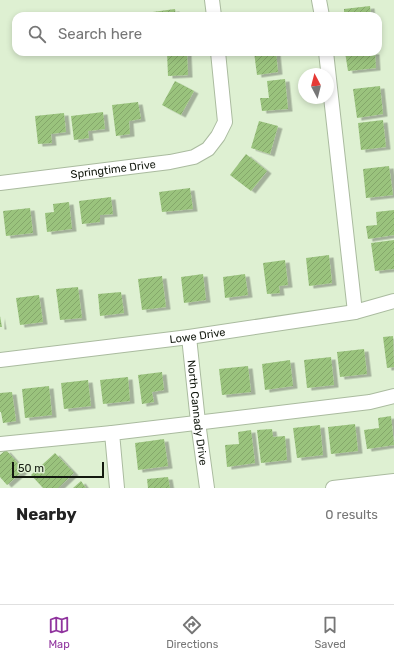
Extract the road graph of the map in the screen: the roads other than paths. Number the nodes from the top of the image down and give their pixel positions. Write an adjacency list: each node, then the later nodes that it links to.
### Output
1 (212, 0): 3 (street)
2 (319, 0): 4 (street)
3 (214, 12)
4 (321, 12)
5 (218, 56): 7 (street, Springtime Drive)
6 (326, 56): 9 (street)
7 (0, 183)
8 (394, 301): 9 (street, Lowe Drive)
9 (354, 312): 10 (street, Lowe Drive)
10 (189, 337): 11 (street, Lowe Drive); 13 (street, North Cannady Drive)
11 (0, 360)
12 (394, 396): 13 (street)
13 (198, 422): 14 (street); 18 (street, North Cannady Drive)
14 (112, 433): 15 (street); 17 (street)
15 (0, 444)
16 (394, 481): 19 (street)
17 (117, 488)
18 (207, 488)
19 (333, 488)

